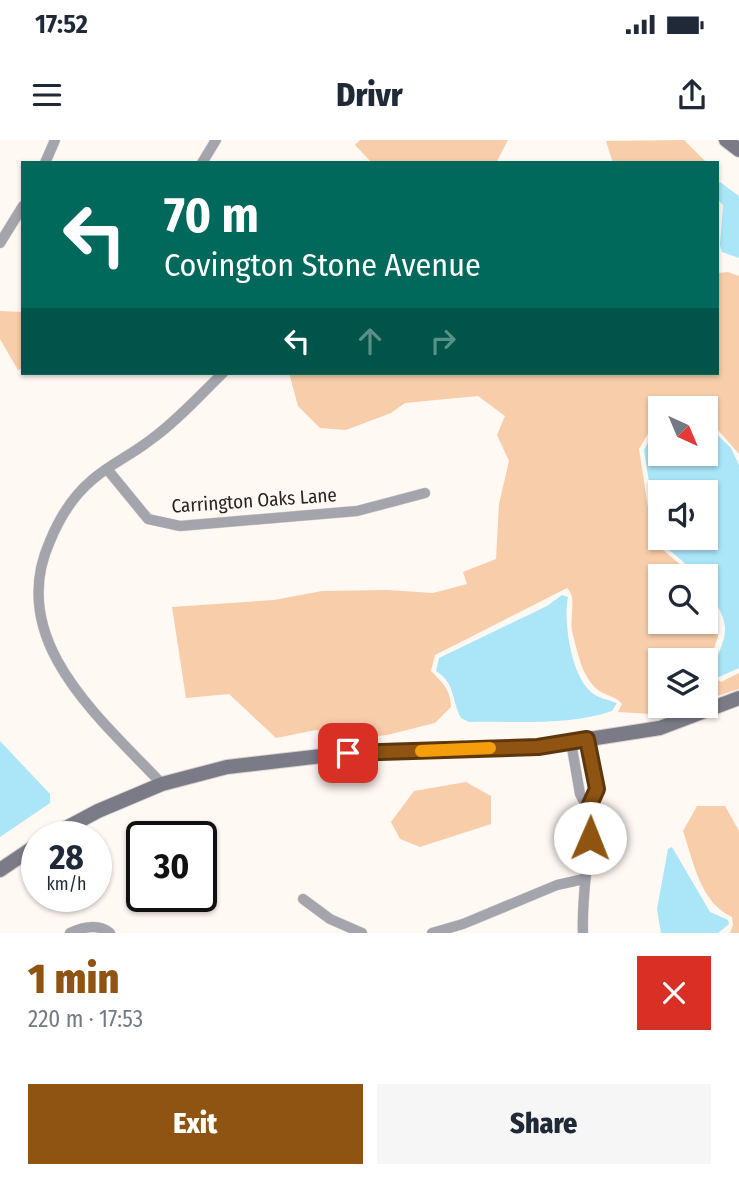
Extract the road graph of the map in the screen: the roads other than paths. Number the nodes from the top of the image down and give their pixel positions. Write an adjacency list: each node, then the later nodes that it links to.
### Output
1 (55, 140): 5 (street)
2 (216, 140): 6 (street)
3 (726, 140): 4 (street)
4 (739, 150)
5 (46, 161)
6 (203, 161)
7 (21, 209): 8 (street)
8 (0, 243)
9 (221, 375): 10 (street)
10 (107, 469): 11 (street, Carrington Oaks Lane); 15 (street)
11 (425, 493)
12 (739, 698): 13 (street)
13 (587, 739): 14 (street); 16 (street)
14 (571, 742): 15 (street); 16 (street)
15 (162, 784): 17 (street)
16 (588, 809): 20 (street)
17 (83, 821)
18 (21, 856): 19 (street)
19 (0, 870)
20 (584, 879): 25 (street); 26 (street)
21 (303, 899): 24 (street)
22 (70, 933): 23 (street)
23 (110, 933)
24 (362, 933)
25 (432, 933)
26 (583, 933)

